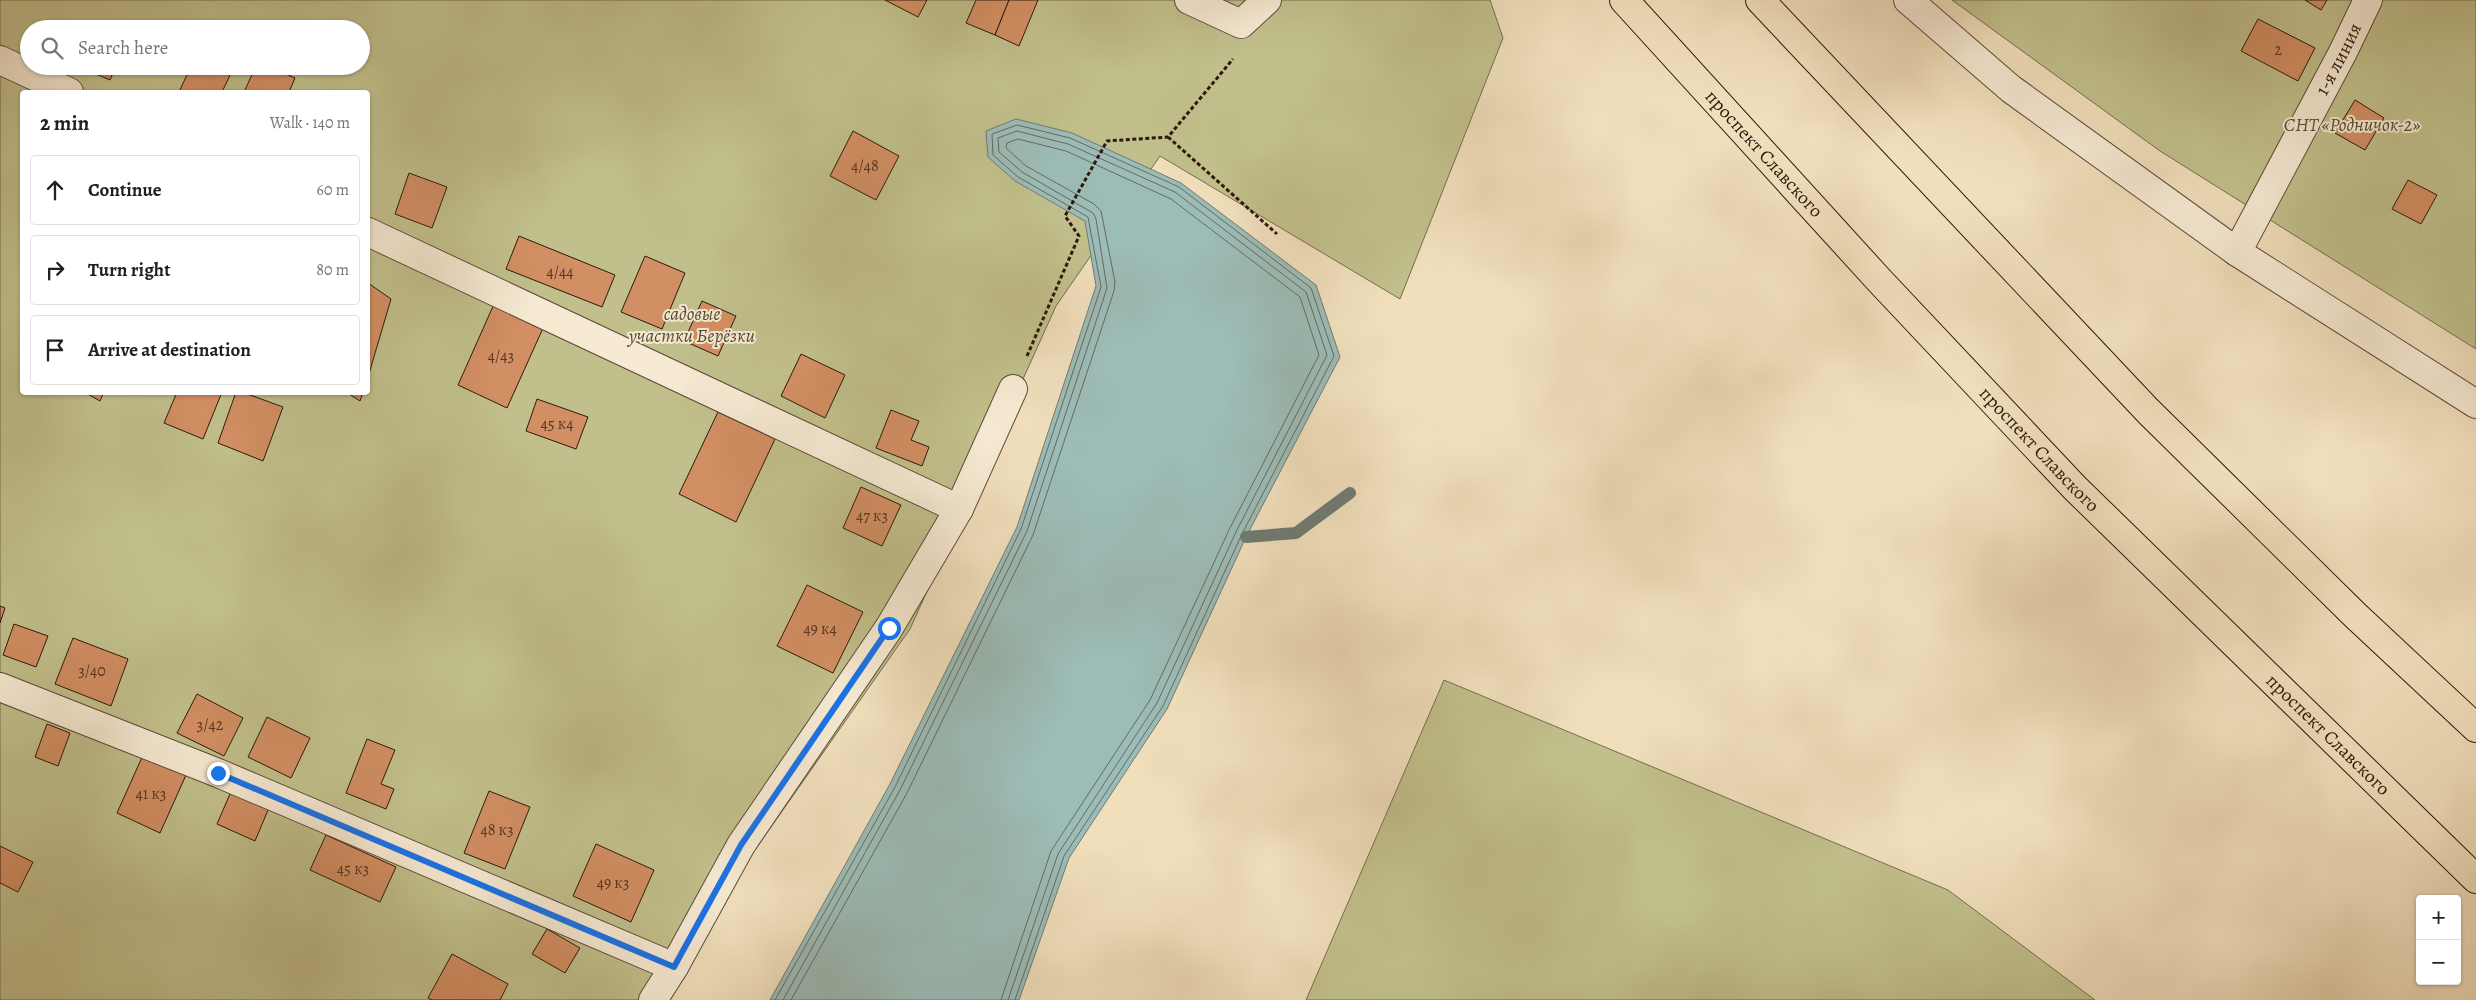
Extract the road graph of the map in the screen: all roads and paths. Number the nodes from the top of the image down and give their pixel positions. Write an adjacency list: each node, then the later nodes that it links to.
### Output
1 (1189, 0): 7 (street)
2 (1267, 0): 7 (street)
3 (1624, 0): 21 (main road, проспект Славского)
4 (1760, 0): 20 (main road)
5 (1908, 0): 15 (street)
6 (2368, 0): 15 (street, 1-я линия)
7 (1241, 24): 12 (path)
8 (0, 60): 9 (street)
9 (20, 69)
10 (32, 75): 11 (street)
11 (65, 90)
12 (1168, 136): 14 (path); 16 (path)
13 (370, 233): 18 (street)
14 (1277, 234)
15 (2237, 252): 17 (street)
16 (1013, 389): 18 (street)
17 (2476, 404)
18 (959, 509): 22 (street)
19 (0, 687): 22 (street)
20 (2476, 728)
21 (2476, 879)
22 (674, 967): 23 (street)
23 (653, 1000)

